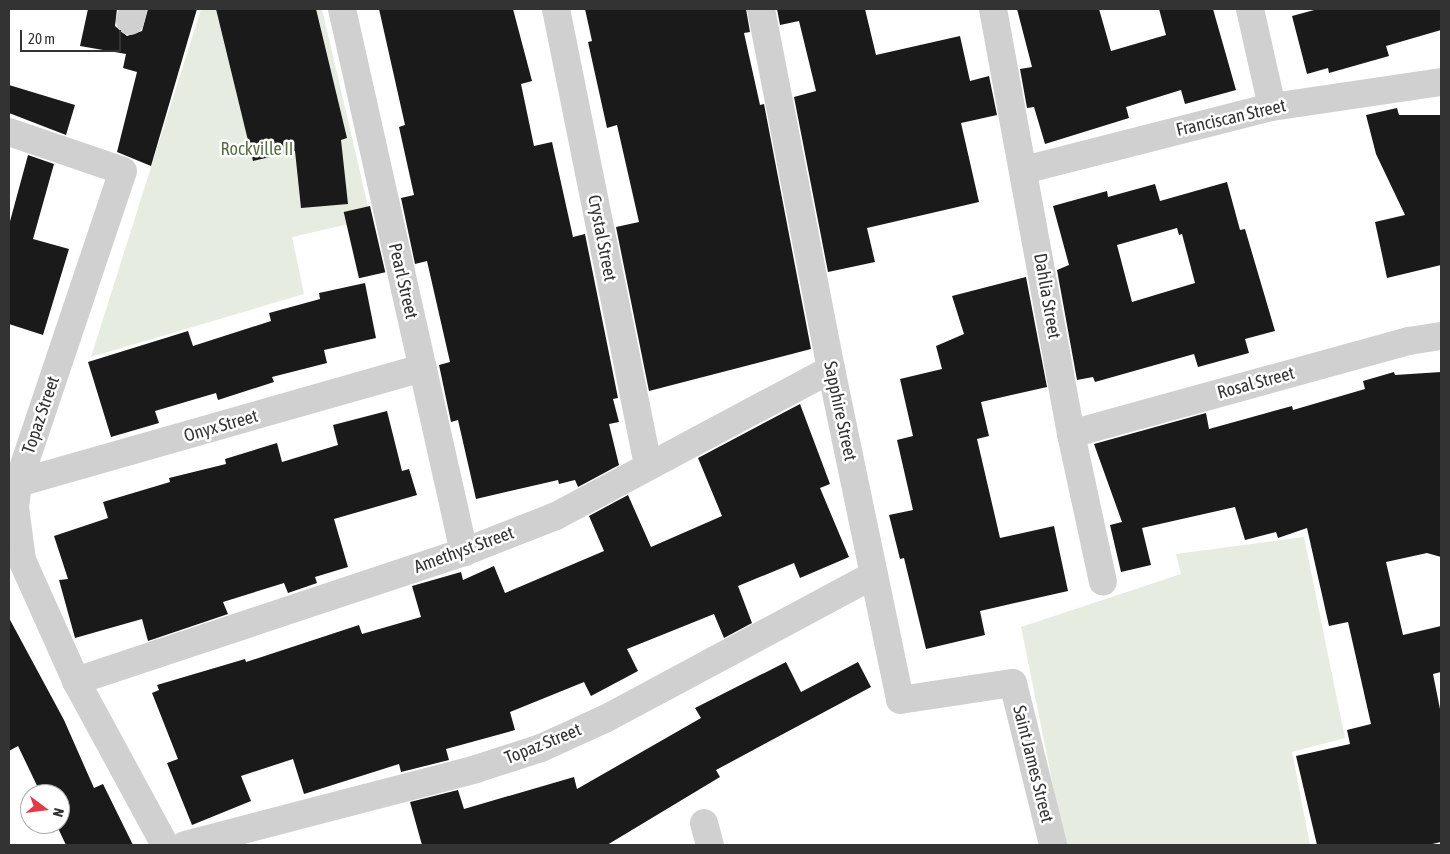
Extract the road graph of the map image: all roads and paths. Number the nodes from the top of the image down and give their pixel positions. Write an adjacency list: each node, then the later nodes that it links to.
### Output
1 (342, 9): 11 (street, Pearl Street)
2 (556, 9): 14 (street, Crystal Street)
3 (761, 9): 12 (street, Sapphire Street)
4 (993, 9): 9 (street, Dahlia Street)
5 (1250, 9): 7 (street)
6 (1441, 82): 7 (street, Franciscan Street)
7 (1272, 107): 9 (street, Franciscan Street)
8 (9, 132): 15 (street, Topaz Street)
9 (1024, 170): 13 (street, Dahlia Street)
10 (1441, 336): 13 (street, Rosal Street)
11 (423, 368): 15 (street, Onyx Street); 16 (street, Pearl Street)
12 (831, 369): 14 (street, Amethyst Street); 17 (street, Sapphire Street)
13 (1071, 434): 18 (street, Dahlia Street)
14 (648, 466): 16 (street, Amethyst Street)
15 (18, 483): 19 (street, Topaz Street)
16 (464, 552): 19 (street, Amethyst Street)
17 (874, 575): 20 (street, Sapphire Street); 22 (street, Topaz Street)
18 (1103, 582)
19 (76, 681): 21 (street, Topaz Street)
20 (1014, 683): 23 (street, Saint James Street)
21 (165, 845)
22 (185, 845)
23 (1051, 845)

